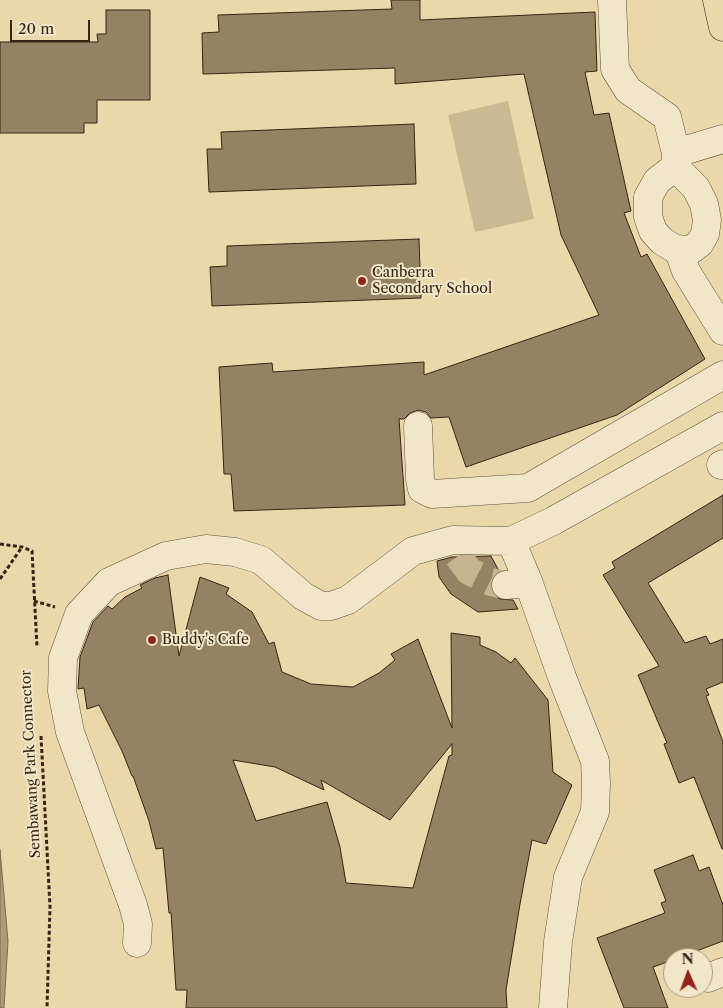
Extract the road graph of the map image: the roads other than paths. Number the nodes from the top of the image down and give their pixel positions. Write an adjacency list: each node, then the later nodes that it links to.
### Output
1 (612, 0): 5 (lane)
2 (717, 0): 3 (main road)
3 (723, 28)
4 (723, 139): 5 (lane)
5 (675, 160): 6 (lane); 6 (lane)
6 (681, 250): 7 (lane)
7 (723, 331)
8 (723, 376): 9 (lane)
9 (418, 426)
10 (723, 426): 11 (lane)
11 (511, 541): 12 (lane); 13 (lane)
12 (137, 944)
13 (552, 1008)

